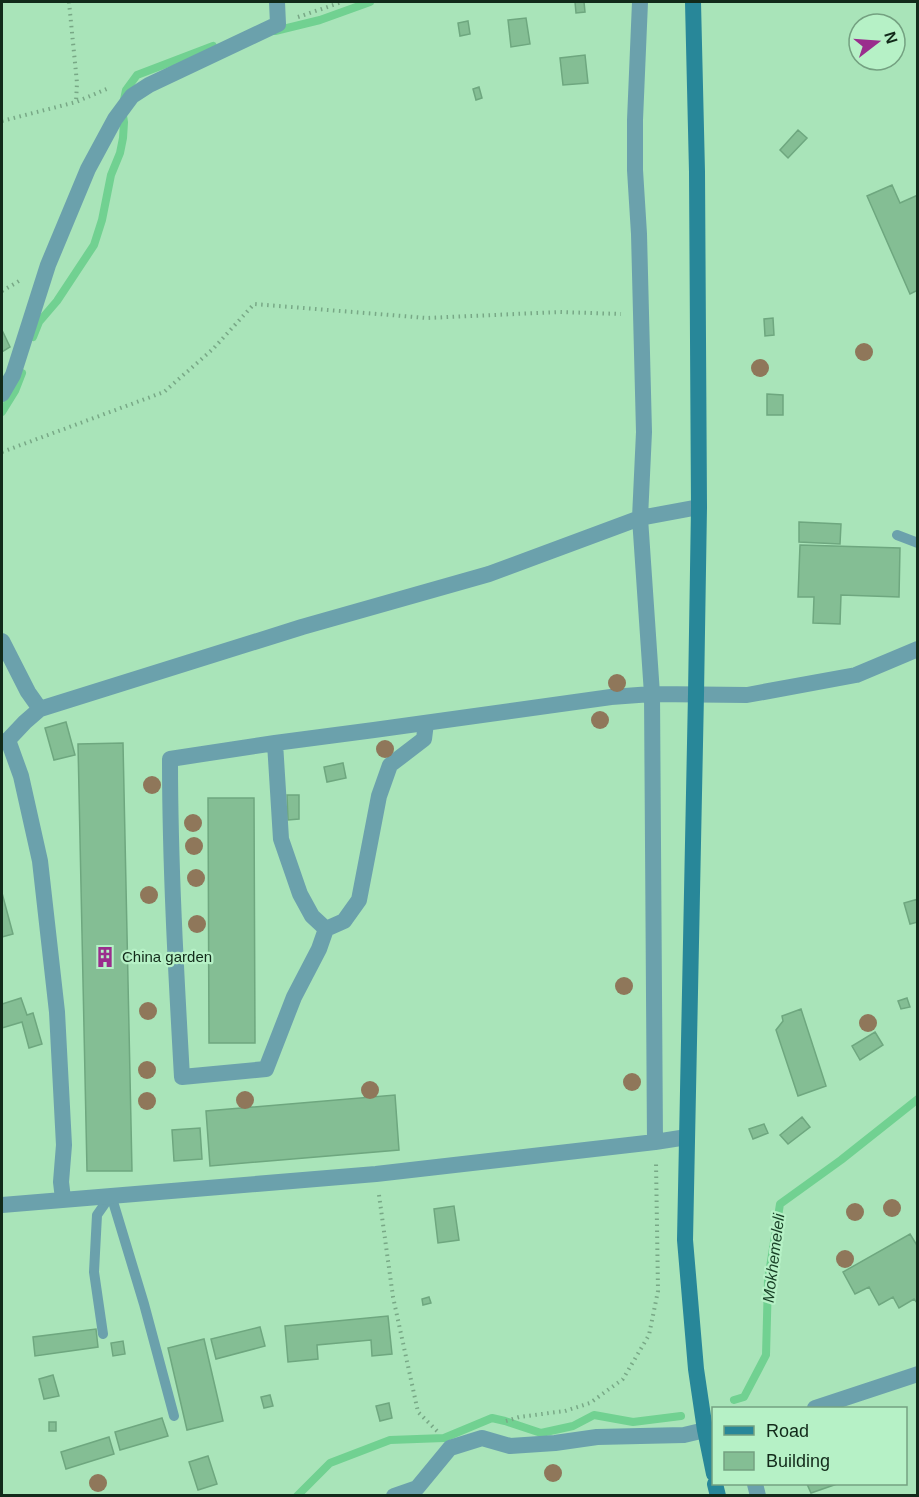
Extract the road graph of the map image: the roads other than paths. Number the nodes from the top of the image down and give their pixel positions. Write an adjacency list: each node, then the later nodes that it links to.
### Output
1 (278, 2): 4 (street)
2 (640, 2): 6 (street)
3 (693, 2): 5 (main road)
4 (2, 394)
5 (699, 507): 6 (street); 12 (main road)
6 (640, 518): 11 (street); 13 (street)
7 (897, 535): 8 (lane)
8 (918, 543)
9 (2, 641): 13 (street)
10 (918, 648): 12 (street)
11 (652, 694): 12 (street); 14 (street); 19 (street)
12 (696, 694): 18 (main road)
13 (40, 709): 15 (street)
14 (426, 723): 16 (street); 17 (street)
15 (4, 741): 21 (street)
16 (275, 743): 17 (street); 17 (street)
17 (326, 929)
18 (687, 1137): 19 (street); 27 (main road)
19 (655, 1142): 20 (street)
20 (111, 1195): 21 (street); 23 (lane); 26 (lane)
21 (63, 1199): 22 (street)
22 (2, 1205)
23 (103, 1334)
24 (918, 1374): 25 (street)
25 (818, 1407)
26 (174, 1416)
27 (708, 1435): 28 (main road); 29 (street)
28 (712, 1461)
29 (394, 1496)

